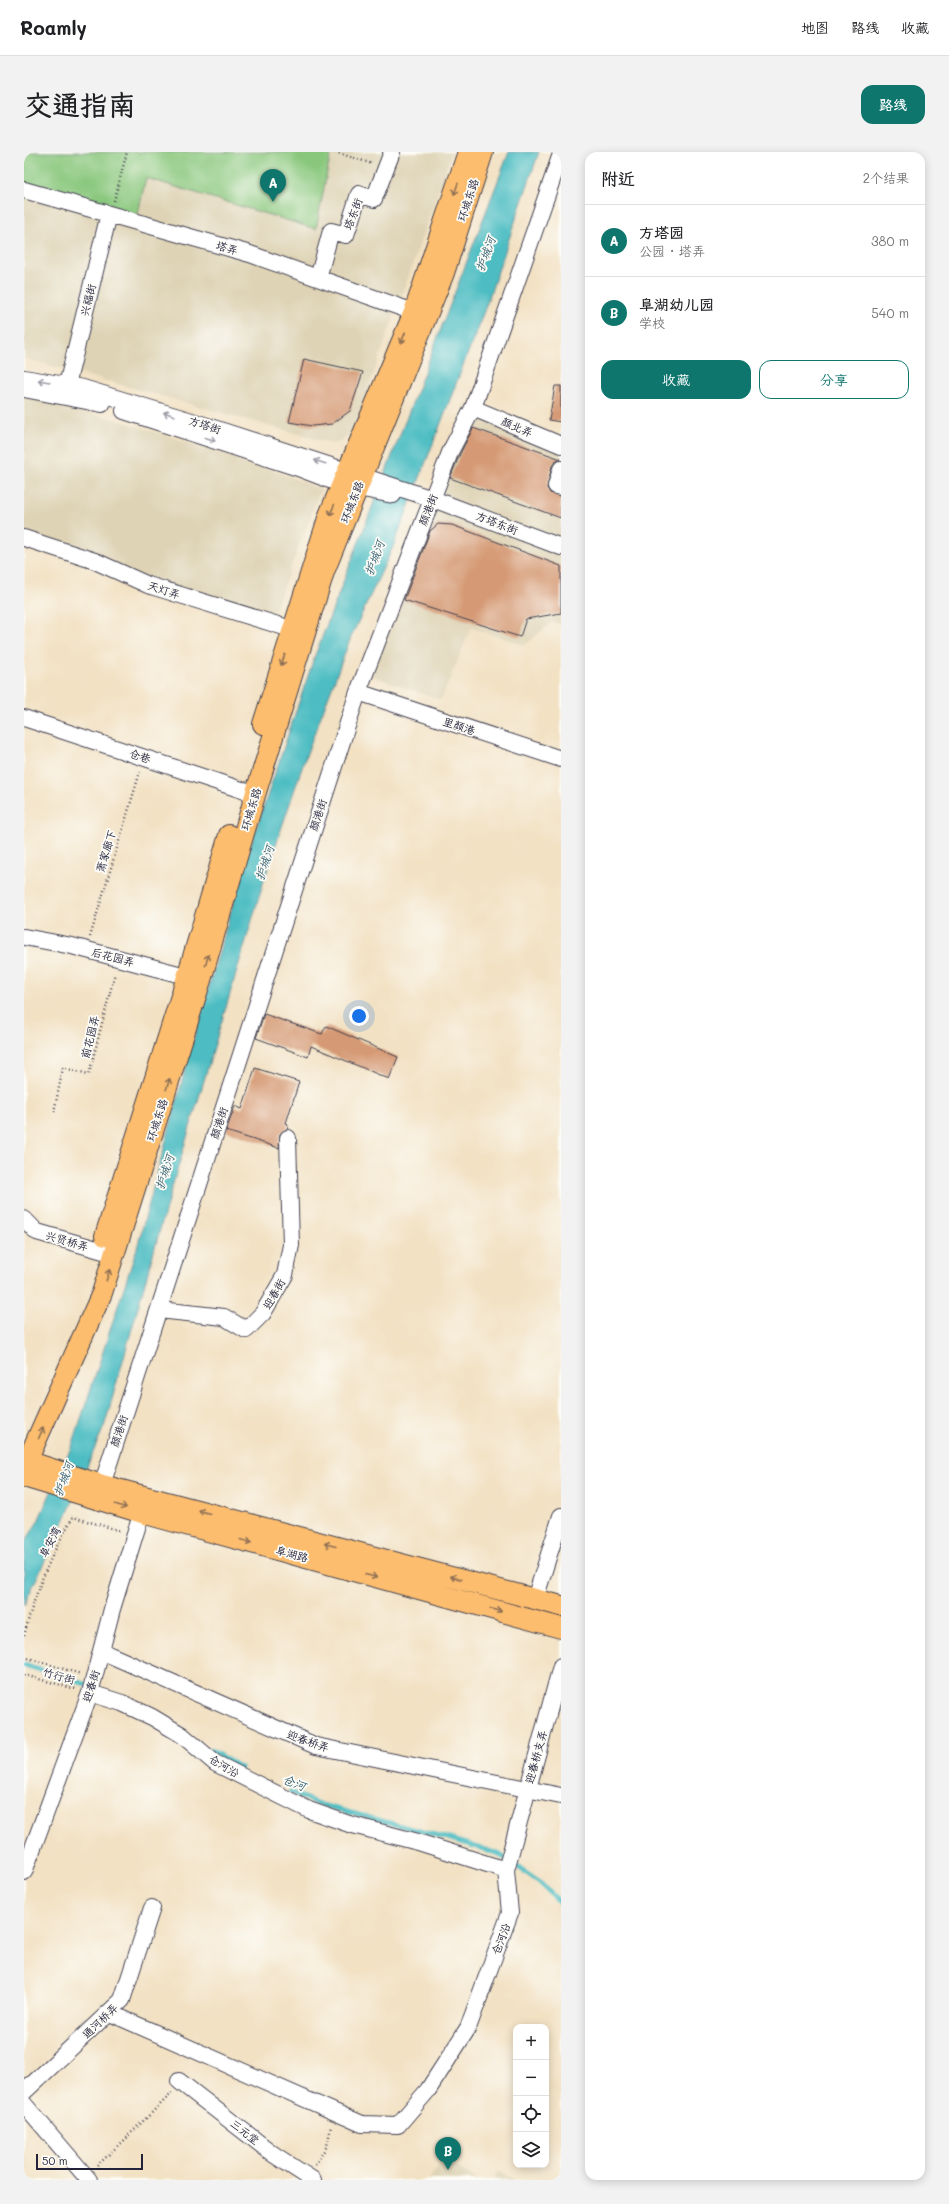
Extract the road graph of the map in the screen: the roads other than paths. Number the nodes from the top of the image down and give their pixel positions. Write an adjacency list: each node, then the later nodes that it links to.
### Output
1 (392, 152): 7 (street, 塔东街)
2 (468, 152): 8 (main road, 环城东路, one-way to 8)
3 (483, 152): 8 (main road, 环城东路)
4 (561, 154): 12 (street, 颜港街)
5 (24, 190): 6 (street, 塔弄)
6 (109, 214): 7 (street, 塔弄); 10 (street, 兴福街)
7 (318, 278): 8 (street, 塔弄)
8 (420, 314): 15 (main road, 环城东路)
9 (24, 378): 10 (street, 方塔街, one-way to 9)
10 (67, 385): 15 (street, 方塔街, one-way to 10)
11 (24, 389): 15 (street, 方塔街, one-way to 15)
12 (473, 408): 13 (street, 颜北弄); 18 (street, 颜港街)
13 (561, 445)
14 (561, 469): 16 (street)
15 (352, 480): 17 (street, 方塔街); 21 (main road, 环城东路)
16 (561, 487)
17 (382, 488): 18 (street, 方塔东街)
18 (433, 499): 20 (street, 方塔东街); 22 (street, 颜港街)
19 (24, 538): 21 (street, 天灯弄)
20 (561, 547)
21 (300, 632): 25 (main road, 环城东路)
22 (358, 692): 24 (street, 里颜港); 31 (street, 颜港街)
23 (24, 718): 25 (street, 仓巷)
24 (561, 759)
25 (249, 791): 27 (main road, 环城东路)
26 (24, 937): 27 (street, 后花园弄)
27 (194, 978): 30 (main road, 环城东路)
28 (288, 1138): 31 (street, 迎春街)
29 (24, 1219): 30 (street, 兴贤桥弄)
30 (107, 1252): 32 (main road, 环城东路); 33 (main road, 环城东路, one-way to 30)
31 (159, 1310): 34 (street, 颜港街)
32 (24, 1438)
33 (25, 1467): 34 (main road, 阜湖路)
34 (91, 1487): 35 (main road, 阜湖路)
35 (144, 1505): 37 (main road, 阜湖路, one-way to 35); 39 (main road, 阜湖路, one-way to 39); 40 (street, 迎春街)
36 (561, 1516): 37 (street)
37 (535, 1599): 38 (main road, 阜湖路)
38 (561, 1606)
39 (561, 1628)
40 (101, 1651): 42 (street, 迎春街); 43 (street, 迎春桥弄)
41 (561, 1666): 43 (street, 迎春桥支弄)
42 (94, 1680): 45 (street, 仓河沿); 46 (street, 迎春街)
43 (527, 1788): 44 (street, 迎春桥弄); 45 (street, 迎春桥支弄)
44 (561, 1796)
45 (506, 1870): 48 (street, 仓河沿)
46 (24, 1872)
47 (152, 1908): 48 (street, 通河桥弄)
48 (110, 2014): 50 (street, 通河桥弄)
49 (179, 2081): 53 (street, 三元堂)
50 (24, 2092)
51 (24, 2104): 52 (street)
52 (88, 2178)
53 (310, 2179)

